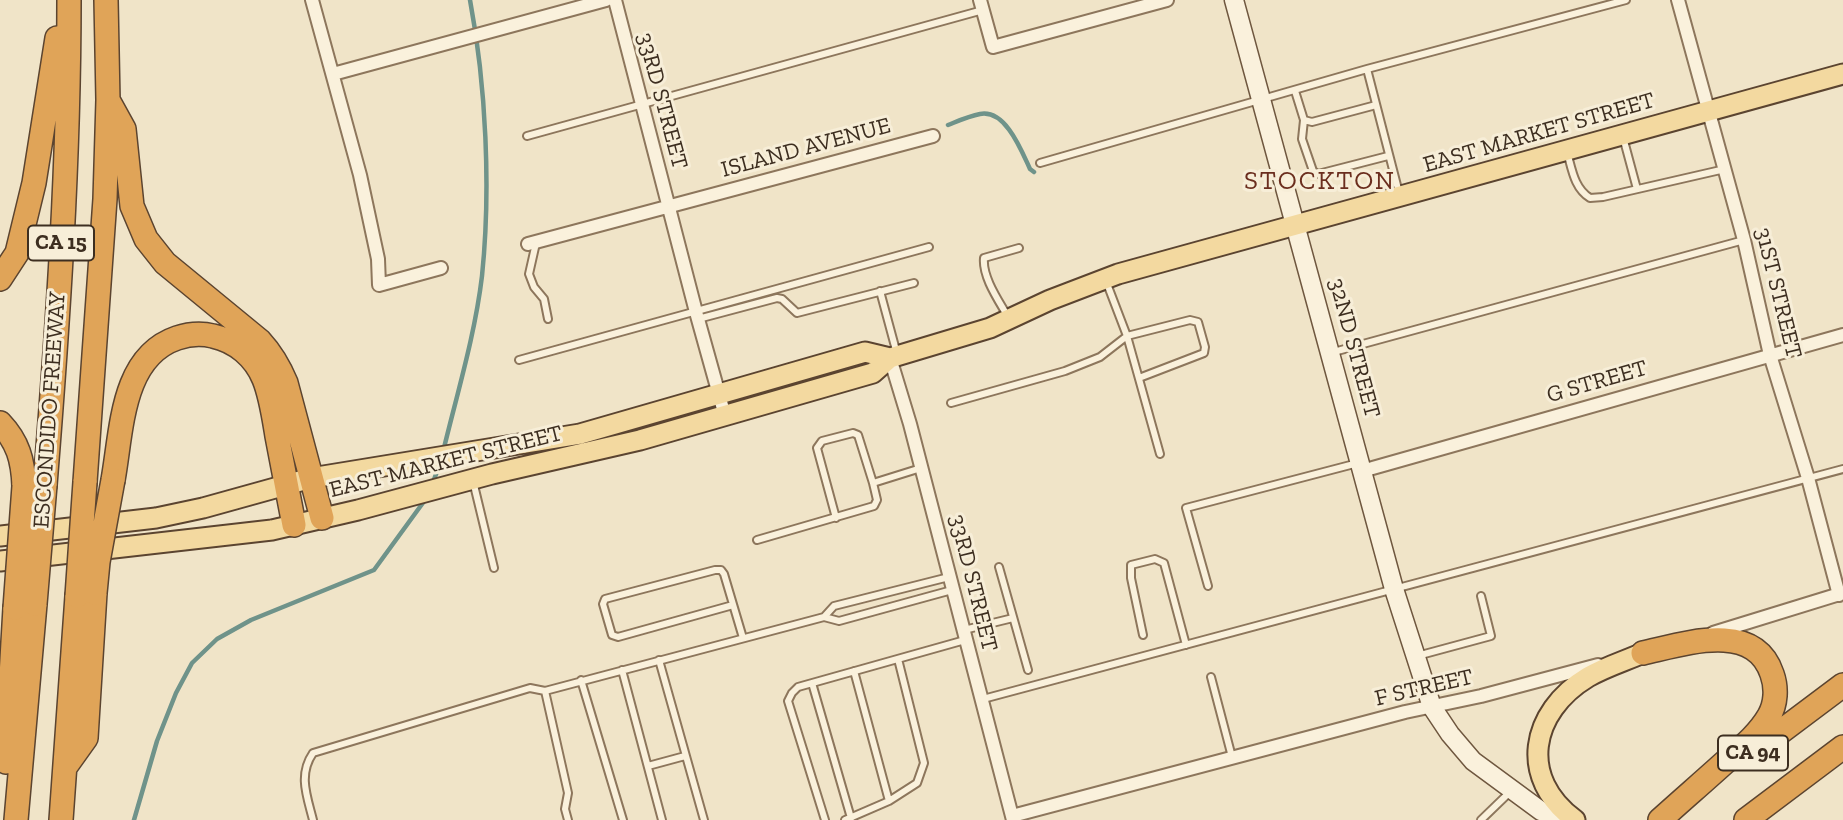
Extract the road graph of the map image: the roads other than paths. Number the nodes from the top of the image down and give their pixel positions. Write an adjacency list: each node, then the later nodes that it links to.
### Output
1 (63, 0): 38 (highway)
2 (69, 0): 65 (highway, ESCONDIDO FREEWAY / CA 15)
3 (106, 0): 16 (highway, ESCONDIDO FREEWAY / CA 15)
4 (312, 0): 13 (street)
5 (606, 0): 13 (street)
6 (615, 0): 18 (street, 33RD STREET)
7 (1167, 0): 11 (street)
8 (1234, 0): 17 (main road, 32ND STREET)
9 (1626, 0): 12 (lane)
10 (1678, 0): 20 (street, 31ST STREET)
11 (982, 5): 18 (lane)
12 (1367, 69): 15 (lane); 19 (lane)
13 (333, 74): 37 (street)
14 (1843, 74): 20 (main road, EAST MARKET STREET)
15 (1295, 91): 17 (lane); 21 (lane)
16 (108, 100): 60 (highway); 77 (highway, ESCONDIDO FREEWAY / CA 15, bridge)
17 (1261, 100): 27 (lane); 32 (main road, 32ND STREET)
18 (641, 104): 23 (lane); 31 (street, 33RD STREET)
19 (1376, 105): 21 (lane); 26 (lane)
20 (1709, 111): 24 (main road, EAST MARKET STREET); 28 (street, 31ST STREET)
21 (1304, 120): 26 (lane)
22 (933, 135): 31 (street, ISLAND AVENUE)
23 (527, 136)
24 (1622, 136): 25 (main road, EAST MARKET STREET); 29 (lane)
25 (1567, 151): 29 (lane); 30 (main road, EAST MARKET STREET)
26 (1388, 156): 30 (lane)
27 (1040, 163)
28 (1725, 169): 29 (lane); 33 (street, 31ST STREET)
29 (1637, 189)
30 (1400, 197): 32 (main road, EAST MARKET STREET)
31 (668, 207): 34 (street, ISLAND AVENUE); 42 (street, 33RD STREET)
32 (1296, 226): 39 (main road, EAST MARKET STREET); 47 (main road, 32ND STREET)
33 (1744, 240): 47 (lane); 48 (street, 31ST STREET)
34 (532, 242): 43 (lane)
35 (929, 247): 42 (lane)
36 (1019, 248): 44 (lane)
37 (441, 268)
38 (0, 279)
39 (1105, 279): 44 (main road, EAST MARKET STREET); 46 (lane)
40 (914, 283): 41 (lane)
41 (880, 291): 42 (lane); 49 (lane)
42 (697, 315): 50 (lane); 52 (street, 33RD STREET)
43 (548, 318)
44 (1009, 319): 49 (main road, EAST MARKET STREET)
45 (1843, 335): 48 (street, G STREET)
46 (1127, 336): 51 (lane); 51 (lane); 53 (lane)
47 (1330, 353): 57 (main road, 32ND STREET)
48 (1770, 355): 57 (street, G STREET); 61 (street, 31ST STREET)
49 (894, 357): 52 (main road, EAST MARKET STREET); 54 (main road, EAST MARKET STREET); 58 (street, 33RD STREET)
50 (519, 360)
51 (1139, 378): 56 (lane)
52 (719, 395): 54 (street, 33RD STREET); 60 (main road, EAST MARKET STREET)
53 (951, 403)
54 (725, 416): 62 (main road, EAST MARKET STREET)
55 (0, 423): 65 (highway)
56 (1160, 454)
57 (1361, 467): 75 (lane); 76 (main road, 32ND STREET)
58 (922, 468): 63 (lane); 74 (street, 33RD STREET)
59 (1843, 469): 61 (lane)
60 (311, 478): 64 (main road, EAST MARKET STREET); 66 (highway)
61 (1808, 478): 76 (lane); 78 (street, 31ST STREET)
62 (472, 479): 66 (main road, EAST MARKET STREET); 73 (lane)
63 (873, 484): 67 (lane); 67 (lane)
64 (286, 485): 68 (highway); 69 (main road, EAST MARKET STREET); 77 (highway, bridge)
65 (34, 486): 80 (highway, ESCONDIDO FREEWAY / CA 15, bridge)
66 (322, 518): 68 (main road, EAST MARKET STREET)
67 (836, 518): 70 (lane)
68 (294, 525): 71 (main road, EAST MARKET STREET)
69 (0, 536)
70 (757, 540)
71 (0, 561)
72 (999, 567): 83 (lane)
73 (494, 568)
74 (951, 583): 82 (lane); 82 (lane); 84 (street, 33RD STREET)
75 (1208, 586)
76 (1394, 589): 87 (lane); 89 (main road, 32ND STREET)
77 (86, 594): 112 (highway)
78 (1841, 594): 88 (street, F STREET)
79 (1481, 596): 89 (lane)
80 (25, 606): 110 (highway); 111 (highway, ESCONDIDO FREEWAY / CA 15)
81 (733, 606): 81 (lane); 86 (lane)
82 (824, 617): 86 (lane)
83 (1013, 618): 84 (lane); 93 (lane)
84 (964, 635): 90 (lane); 100 (street, 33RD STREET)
85 (1143, 635): 87 (lane)
86 (743, 638): 91 (lane)
87 (1186, 645): 100 (lane)
88 (1643, 653): 101 (street, F STREET); 121 (main road); 122 (highway)
89 (1415, 656): 101 (main road, 32ND STREET)
90 (898, 659): 94 (lane); 107 (lane)
91 (659, 660): 92 (lane); 103 (lane)
92 (622, 670): 96 (lane); 105 (lane)
93 (1028, 670)
94 (854, 671): 97 (lane); 107 (lane)
95 (1211, 677): 104 (lane)
96 (581, 680): 99 (lane); 115 (lane)
97 (813, 683): 109 (lane); 118 (lane)
98 (1843, 685): 122 (highway, CA 94)
99 (545, 691): 113 (lane); 114 (lane)
100 (981, 700): 108 (street, 33RD STREET)
101 (1432, 707): 104 (street, F STREET); 106 (main road, 32ND STREET)
102 (1843, 747): 123 (highway, CA 94)
103 (685, 756): 105 (lane); 117 (lane)
104 (1233, 758): 108 (street, F STREET)
105 (648, 766): 116 (lane)
106 (1512, 790): 119 (lane); 120 (main road, 32ND STREET)
107 (889, 801): 109 (lane)
108 (1013, 818)
109 (848, 819)
110 (3, 820)
111 (16, 820)
112 (61, 820)
113 (313, 820)
114 (568, 820)
115 (623, 820)
116 (662, 820)
117 (704, 820)
118 (825, 820)
119 (1481, 820)
120 (1560, 820)
121 (1575, 820)
122 (1662, 820)
123 (1746, 820)

